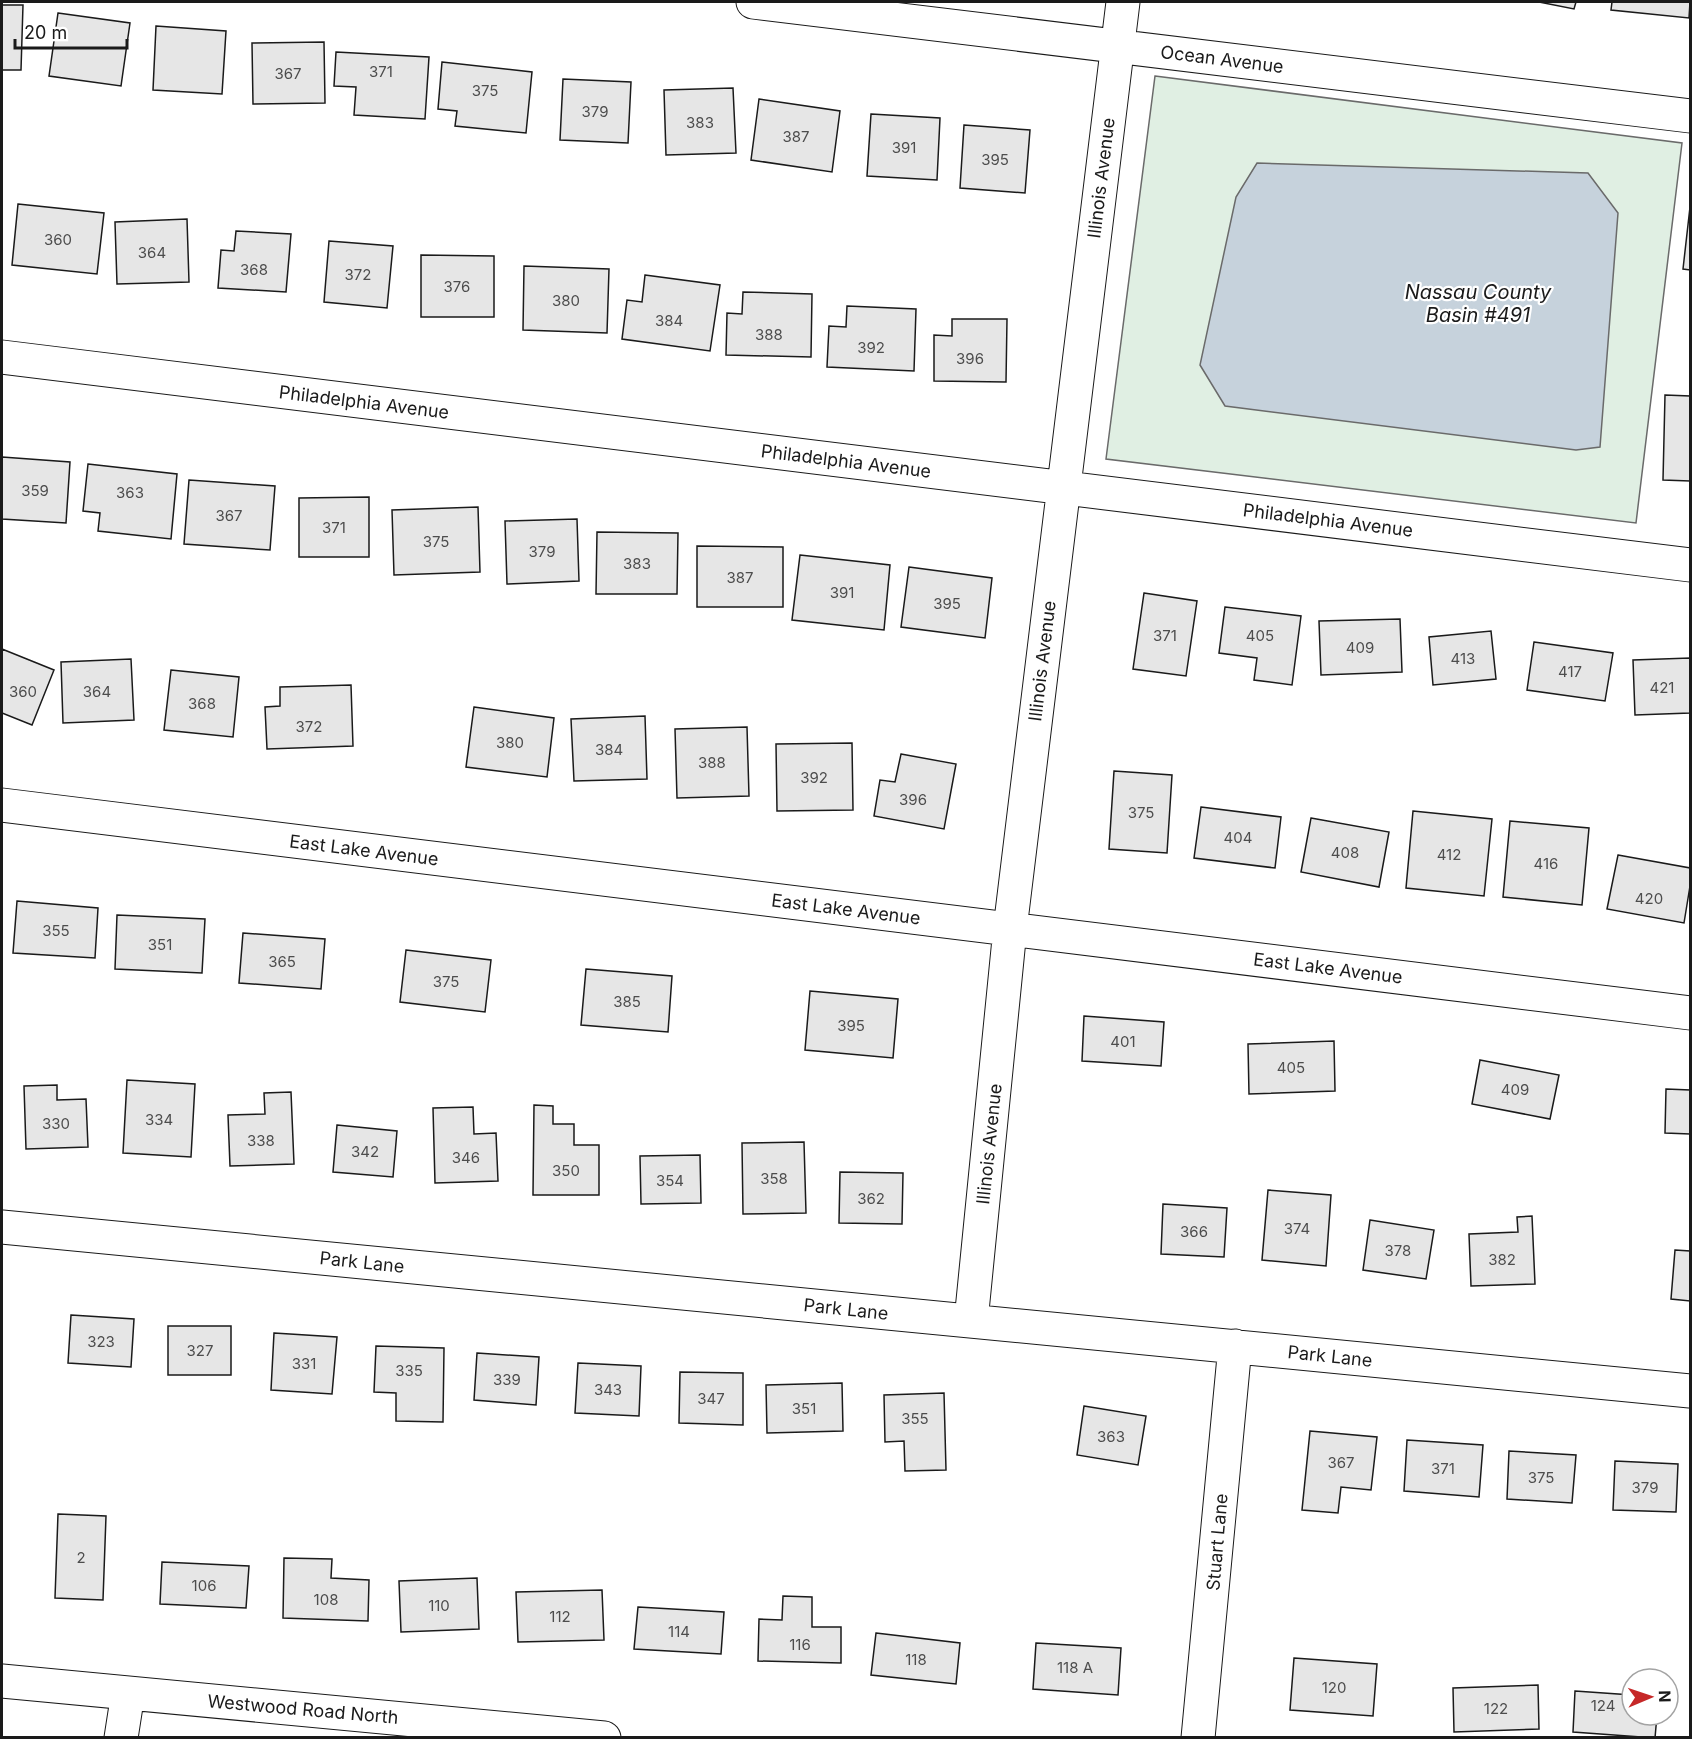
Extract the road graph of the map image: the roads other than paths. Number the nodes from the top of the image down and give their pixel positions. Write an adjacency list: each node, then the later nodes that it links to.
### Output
1 (753, 2): 3 (street, Ocean Avenue)
2 (1123, 2): 3 (street, Illinois Avenue)
3 (1117, 46): 4 (street, Ocean Avenue); 6 (street, Illinois Avenue)
4 (1690, 116)
5 (2, 357): 6 (street, Philadelphia Avenue)
6 (1063, 488): 7 (street, Philadelphia Avenue); 9 (street, Illinois Avenue)
7 (1690, 565)
8 (2, 806): 9 (street, East Lake Avenue)
9 (1010, 929): 10 (street, East Lake Avenue); 12 (street, Illinois Avenue)
10 (1690, 1013)
11 (2, 1227): 12 (street, Park Lane)
12 (971, 1321): 13 (street, Park Lane)
13 (1235, 1346): 14 (street, Park Lane); 19 (street, Stuart Lane)
14 (1690, 1391)
15 (2, 1680): 16 (street, Westwood Road North)
16 (128, 1693): 17 (street); 18 (street, Westwood Road North)
17 (121, 1737)
18 (604, 1737)
19 (1198, 1737)

